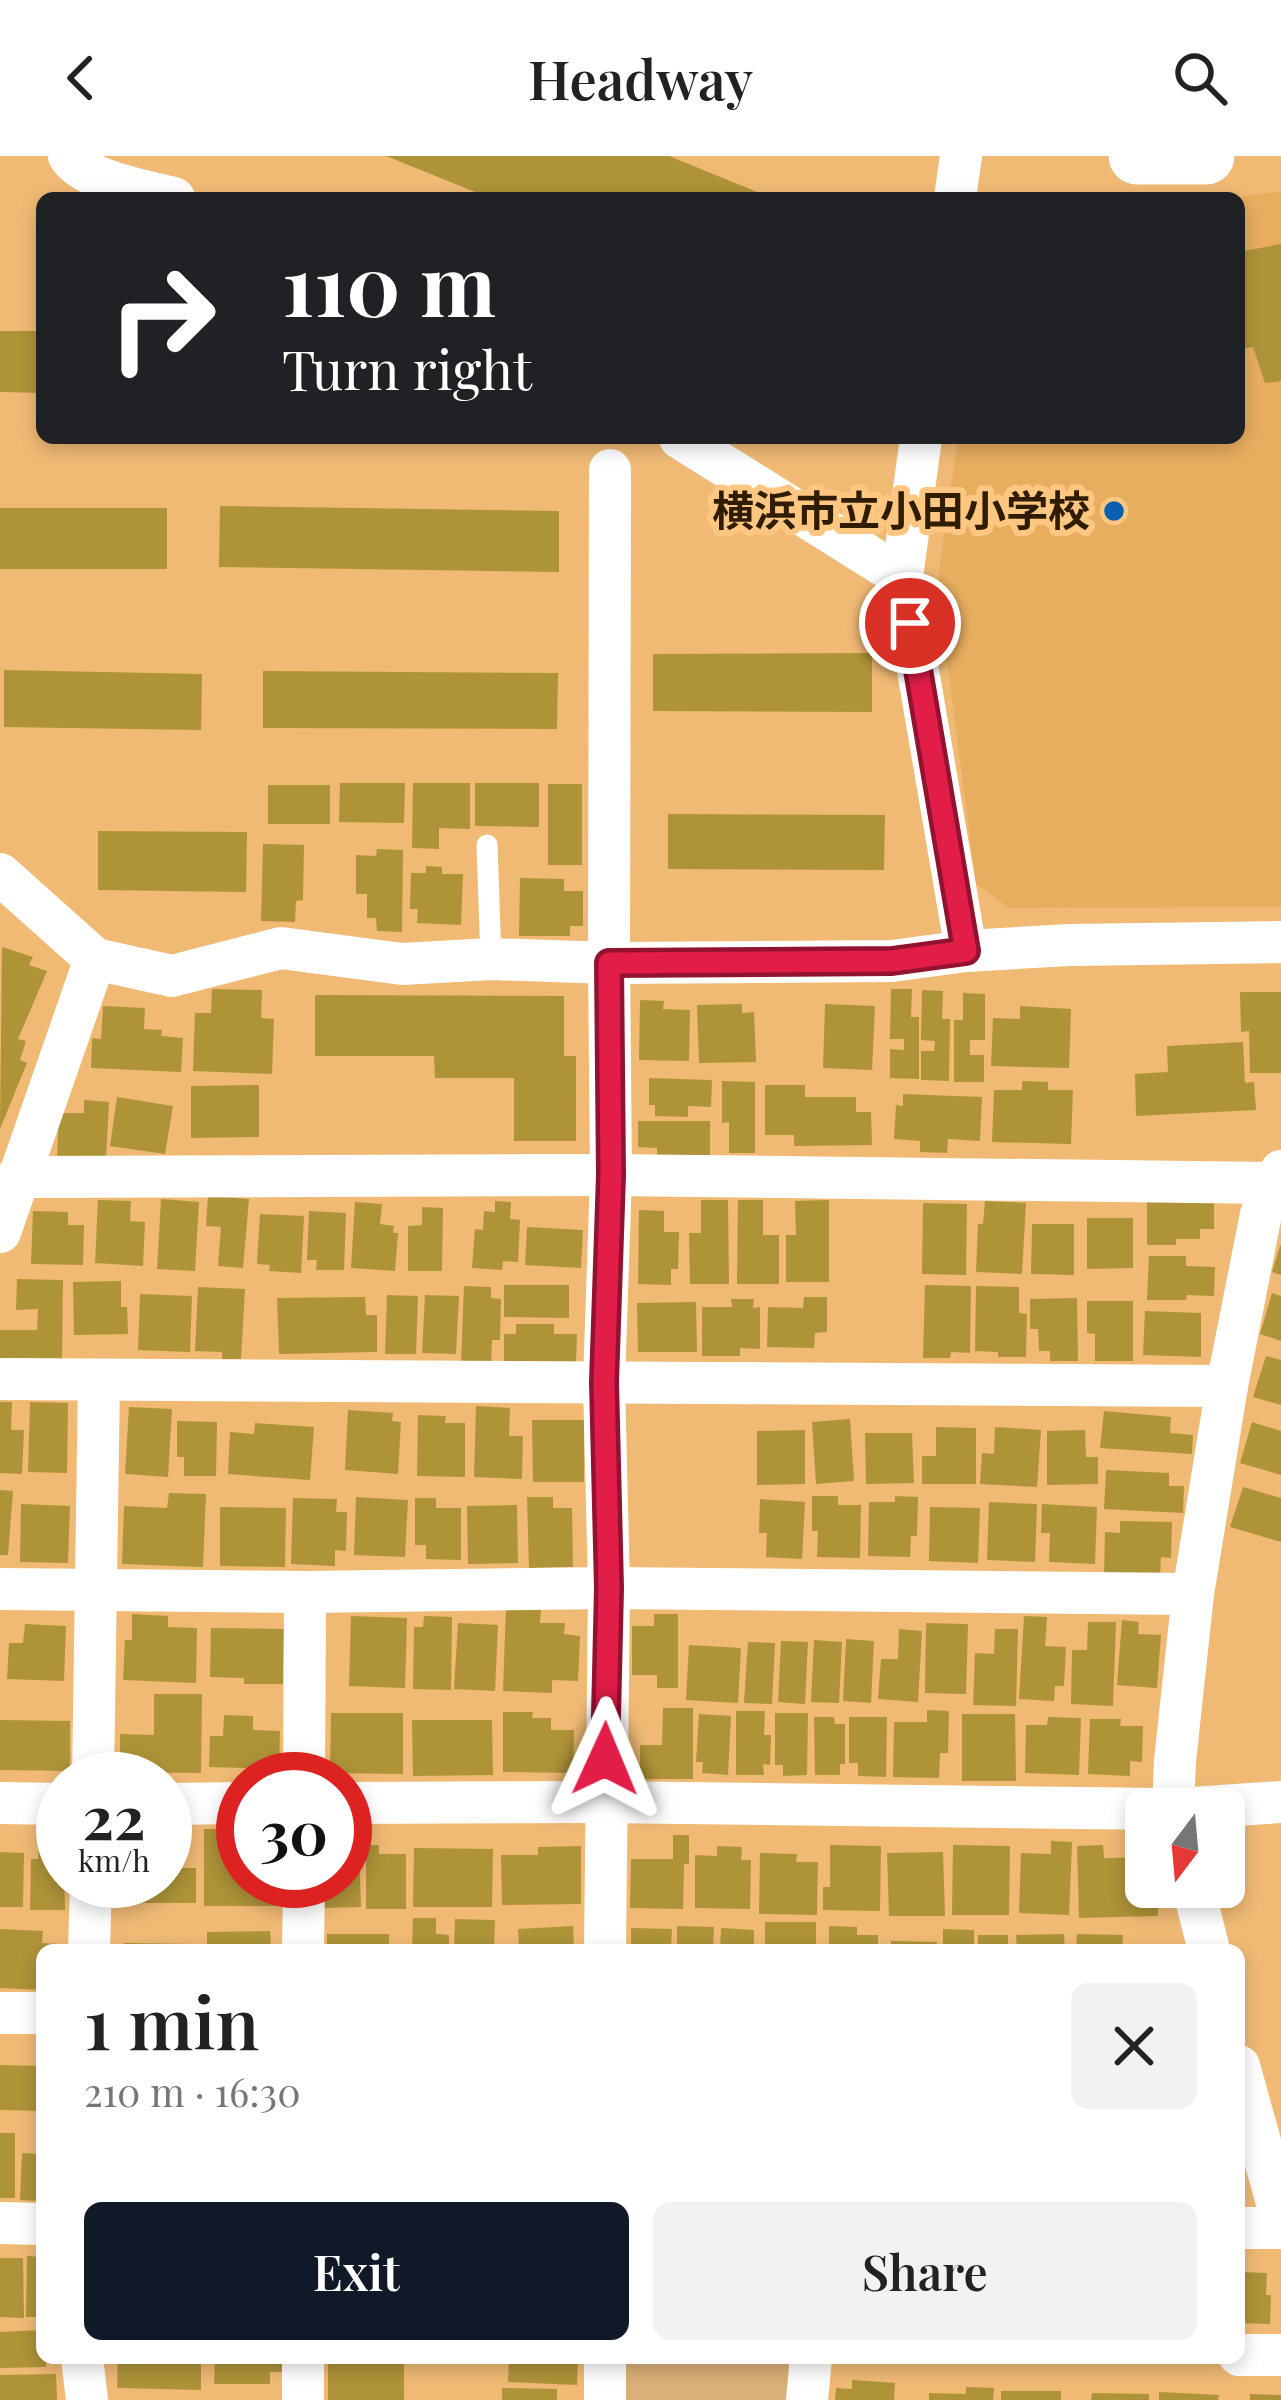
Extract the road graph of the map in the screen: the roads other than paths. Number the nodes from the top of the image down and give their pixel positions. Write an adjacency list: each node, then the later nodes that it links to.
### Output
1 (69, 156): 5 (street)
2 (961, 156): 6 (street)
3 (1138, 156): 4 (street)
4 (1206, 156)
5 (151, 192)
6 (956, 192)
7 (690, 444): 10 (street)
8 (920, 444): 10 (street)
9 (610, 470): 17 (street)
10 (902, 577): 14 (street)
11 (487, 844): 16 (lane)
12 (0, 874): 15 (street)
13 (1281, 942): 14 (street)
14 (966, 951): 17 (street)
15 (95, 959): 16 (street); 19 (street)
16 (491, 959): 17 (street)
17 (609, 963): 18 (street)
18 (611, 1175): 19 (street); 20 (street); 24 (street)
19 (17, 1177): 21 (street)
20 (1278, 1178): 25 (street)
21 (0, 1232)
22 (0, 1379): 23 (street)
23 (99, 1379): 24 (street); 26 (street)
24 (604, 1382): 25 (street); 27 (street)
25 (1227, 1386): 30 (street)
26 (96, 1588): 28 (street); 29 (street); 31 (street)
27 (609, 1588): 29 (street); 30 (street); 34 (street)
28 (0, 1589)
29 (305, 1592): 32 (street)
30 (1193, 1594): 33 (street)
31 (93, 1752)
32 (304, 1752)
33 (1173, 1788)
34 (604, 1802): 37 (street); 40 (street); 46 (street)
35 (1281, 1802): 39 (street)
36 (0, 1803): 38 (street)
37 (372, 1803)
38 (36, 1804)
39 (1245, 1804)
40 (1125, 1808)
41 (90, 1908): 44 (street)
42 (304, 1908): 45 (street)
43 (1198, 1908): 47 (street)
44 (89, 1944)
45 (303, 1944)
46 (604, 1944)
47 (1207, 1944)
48 (0, 2013): 49 (street)
49 (36, 2013)
50 (1245, 2088): 51 (street)
51 (1281, 2217)
52 (0, 2223): 53 (street)
53 (36, 2224)
54 (1245, 2228): 55 (street)
55 (1281, 2228)
56 (1245, 2355): 57 (street)
57 (1281, 2356)
58 (83, 2364): 62 (street)
59 (303, 2364): 63 (street)
60 (604, 2364): 64 (street)
61 (810, 2364): 65 (street)
62 (87, 2400)
63 (303, 2400)
64 (604, 2400)
65 (807, 2400)

